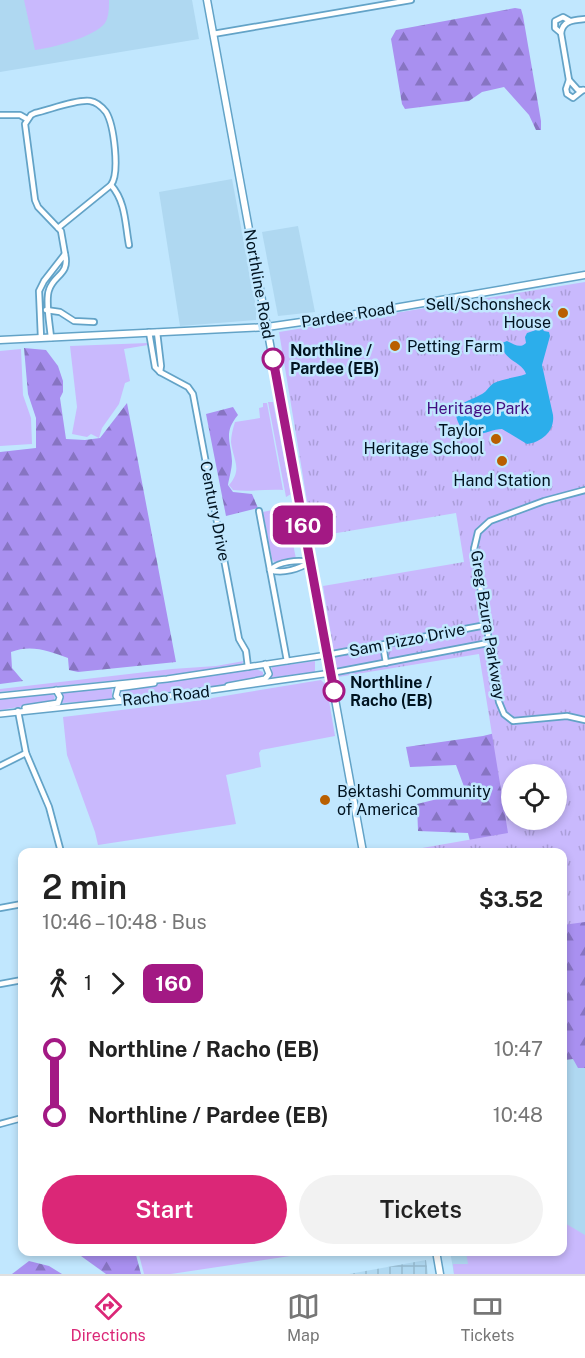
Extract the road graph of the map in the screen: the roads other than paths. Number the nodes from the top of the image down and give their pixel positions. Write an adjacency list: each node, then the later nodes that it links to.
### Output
1 (207, 0): 6 (main road, Northline Road)
2 (411, 0): 6 (street)
3 (585, 19): 4 (street)
4 (570, 21): 5 (street); 5 (street)
5 (561, 33): 7 (street)
6 (213, 34): 21 (main road, Northline Road)
7 (569, 80): 8 (street); 8 (street)
8 (584, 90)
9 (0, 115): 10 (street)
10 (27, 119): 11 (street); 12 (street)
11 (111, 185): 12 (street); 13 (street)
12 (58, 228): 14 (street)
13 (129, 245)
14 (65, 254): 16 (street); 17 (street)
15 (585, 275): 21 (main road, Pardee Road)
16 (44, 281): 17 (street); 19 (street)
17 (51, 285): 18 (street)
18 (49, 310): 19 (street); 20 (street); 24 (street)
19 (40, 311): 23 (street)
20 (94, 322)
21 (267, 327): 22 (main road, Pardee Road); 28 (main road, Northline Road)
22 (153, 332): 24 (main road, Pardee Road); 37 (street, Century Drive)
23 (41, 338): 24 (main road, Pardee Road); 25 (main road, Pardee Road)
24 (51, 338)
25 (0, 340)
26 (585, 490): 30 (street, Greg Bzura Parkway)
27 (259, 511): 29 (street)
28 (310, 562): 29 (street); 33 (main road, Northline Road)
29 (270, 570): 34 (street)
30 (486, 625): 31 (street, Greg Bzura Parkway); 32 (street, Sam Pizzo Drive)
31 (488, 643): 35 (street, Sam Pizzo Drive); 46 (street, Greg Bzura Parkway)
32 (383, 645): 33 (street, Sam Pizzo Drive); 35 (street)
33 (327, 655): 34 (street, Racho Road); 38 (main road, Northline Road)
34 (287, 661): 36 (street, Racho Road)
35 (386, 663): 38 (street, Sam Pizzo Drive)
36 (265, 664): 37 (street, Racho Road); 41 (street)
37 (248, 667): 39 (street, Racho Road)
38 (331, 673): 41 (street, Racho Road); 50 (main road, Northline Road)
39 (167, 679): 40 (street, Racho Road); 43 (street)
40 (56, 690): 42 (street, Racho Road); 45 (street)
41 (209, 691): 43 (street, Racho Road)
42 (0, 696)
43 (121, 701): 44 (street, Racho Road)
44 (18, 711): 45 (street, Racho Road); 47 (street)
45 (2, 714)
46 (585, 720)
47 (26, 753): 48 (street); 49 (street)
48 (0, 765)
49 (60, 848)
50 (362, 848)
51 (18, 905): 52 (street)
52 (0, 908)
53 (18, 981): 54 (street)
54 (0, 984)
55 (18, 1119): 56 (street)
56 (0, 1124)
57 (437, 1256): 58 (main road)
58 (440, 1274)

